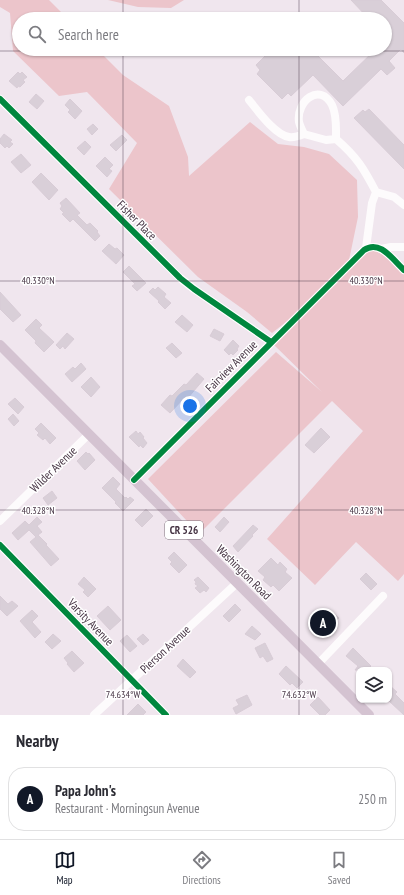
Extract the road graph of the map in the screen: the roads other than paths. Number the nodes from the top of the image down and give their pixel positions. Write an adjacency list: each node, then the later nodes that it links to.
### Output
1 (0, 99): 11 (street, Fisher Place)
2 (249, 100): 3 (street)
3 (304, 134): 4 (street); 4 (street)
4 (336, 139): 5 (street)
5 (376, 192): 6 (street); 9 (street)
6 (404, 206)
7 (404, 247): 8 (street)
8 (381, 249): 9 (street); 10 (street)
9 (364, 250): 11 (street, Fairview Avenue)
10 (404, 270)
11 (271, 342): 14 (street, Fairview Avenue)
12 (0, 345): 13 (main road, Washington Road / CR 526)
13 (89, 434): 14 (main road, Washington Road / CR 526); 15 (street, Wilder Avenue)
14 (134, 480): 17 (main road, Washington Road / CR 526)
15 (0, 521)
16 (0, 545): 20 (street, Varsity Avenue)
17 (237, 583): 19 (main road, Washington Road / CR 526); 20 (street, Pierson Avenue)
18 (383, 596): 19 (street)
19 (318, 664): 23 (main road, Washington Road / CR 526)
20 (132, 680): 21 (street, Pierson Avenue); 22 (street, Varsity Avenue)
21 (94, 715)
22 (166, 715)
23 (369, 715)

